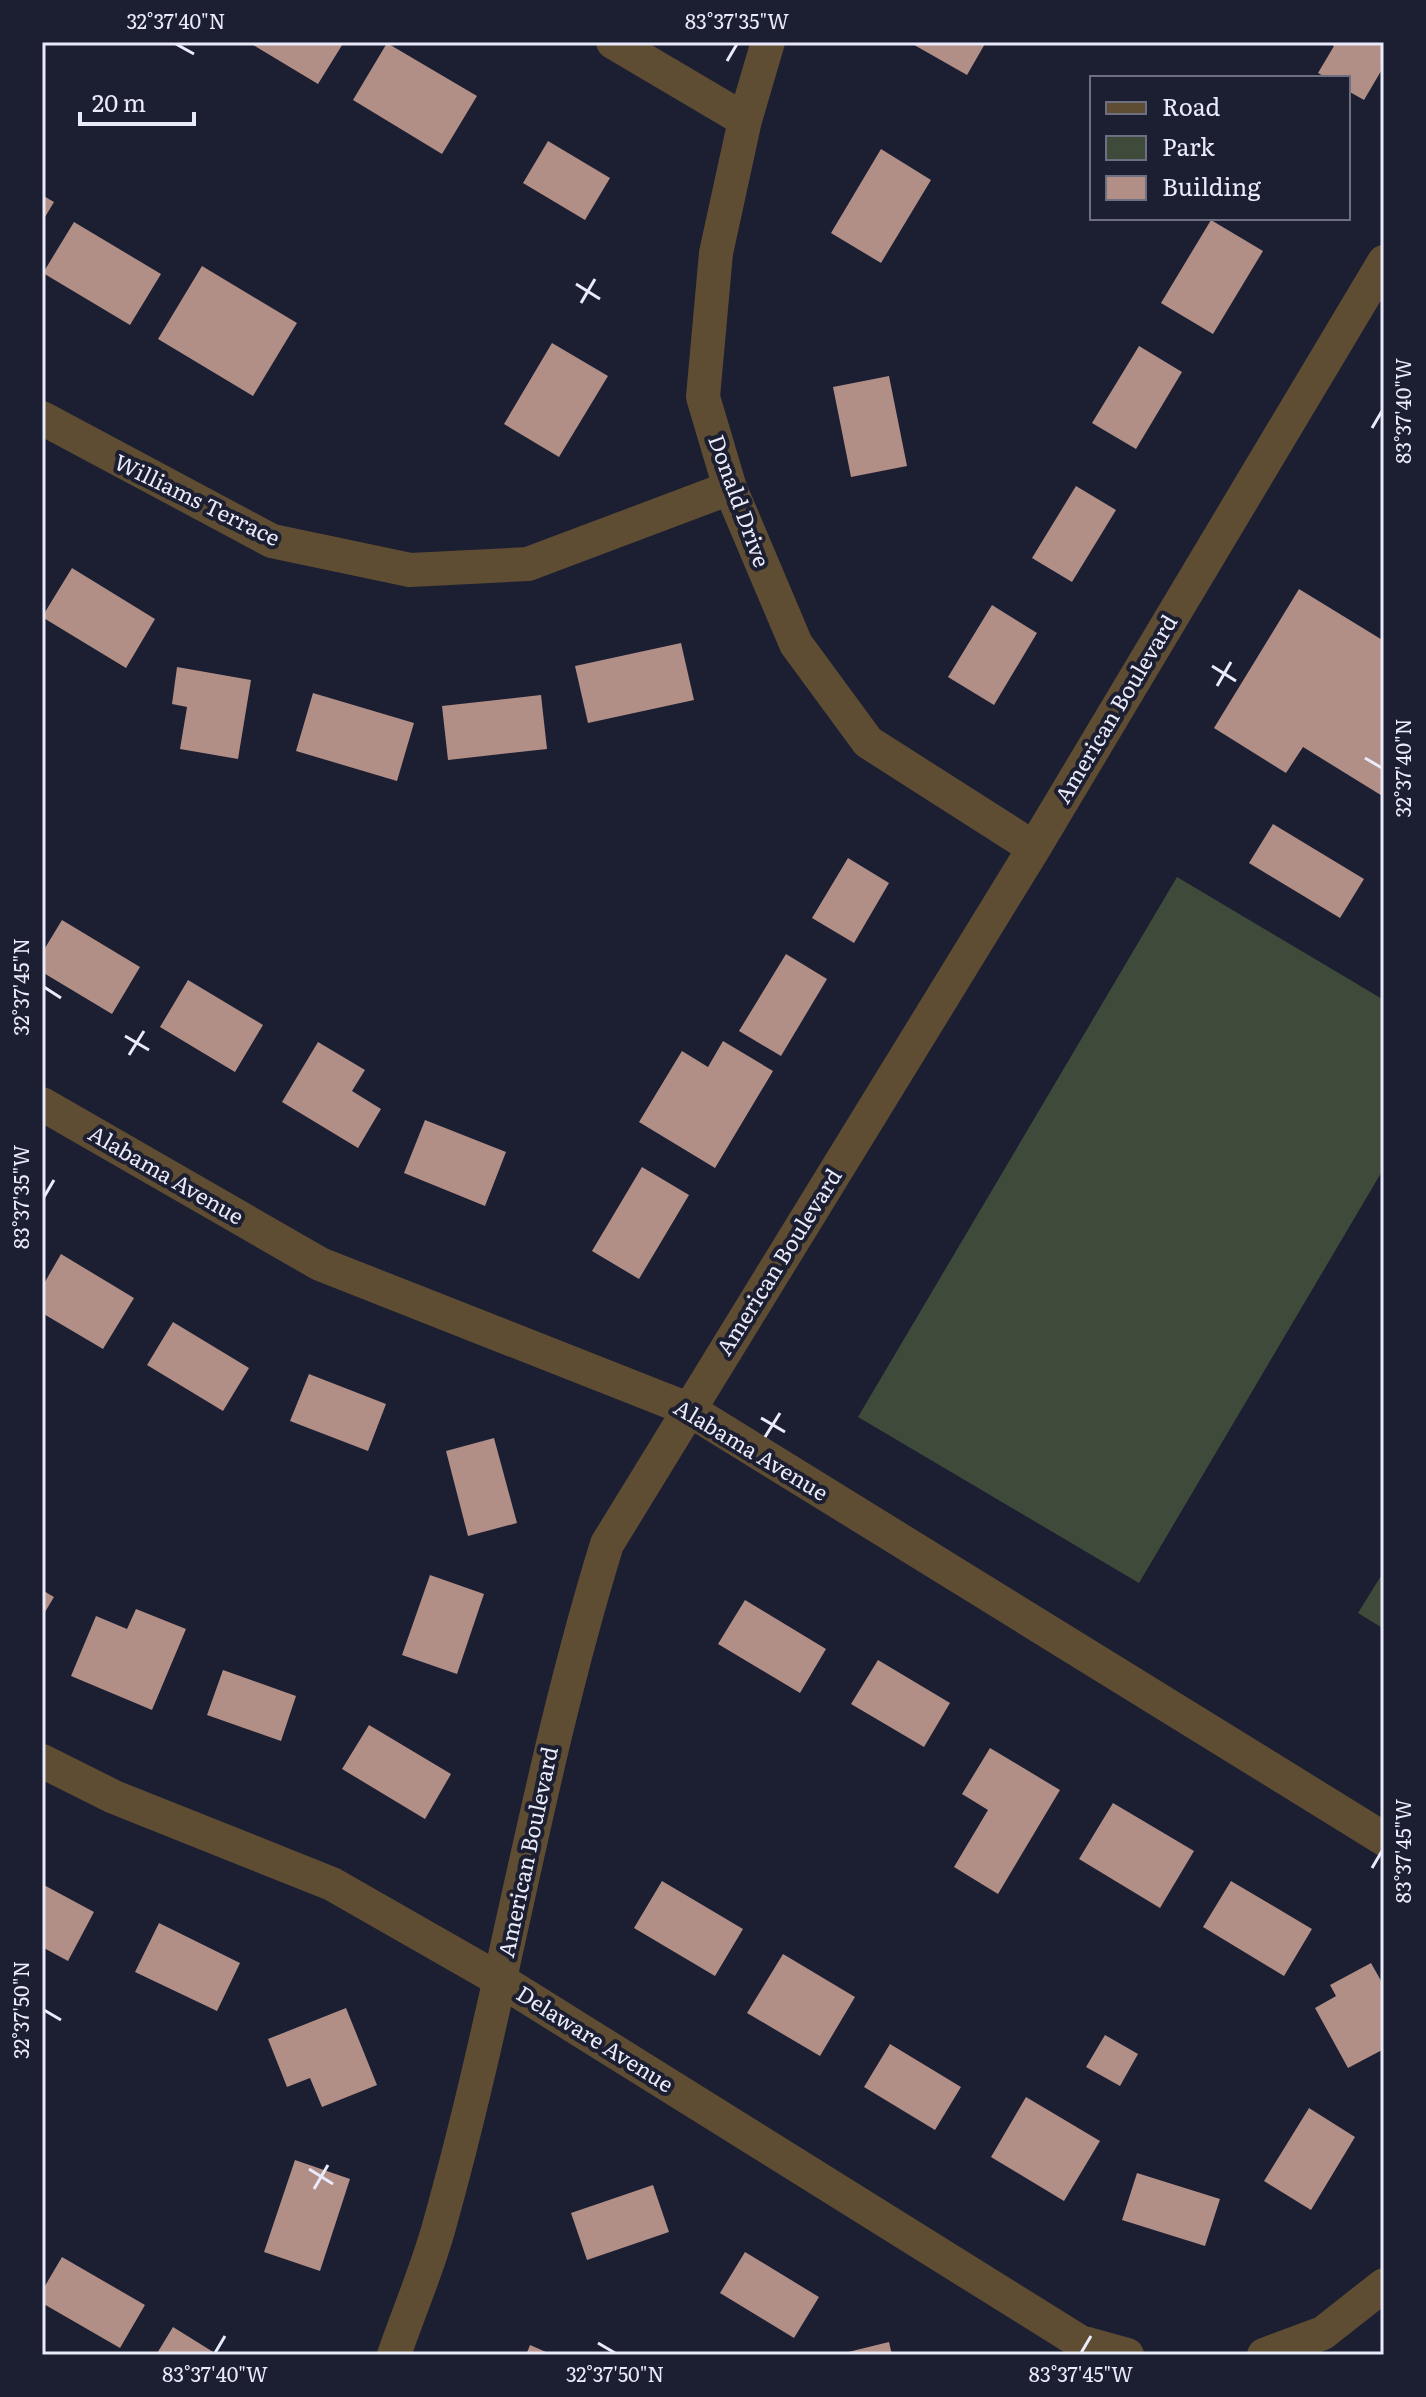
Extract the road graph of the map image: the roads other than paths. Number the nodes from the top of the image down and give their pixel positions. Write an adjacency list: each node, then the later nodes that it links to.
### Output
1 (613, 42): 3 (street)
2 (768, 42): 3 (street, Donald Drive)
3 (745, 120): 6 (street, Donald Drive)
4 (1384, 262): 7 (street, American Boulevard)
5 (42, 418): 6 (street, Williams Terrace)
6 (730, 488): 7 (street, Donald Drive)
7 (1034, 848): 9 (street, American Boulevard)
8 (42, 1104): 9 (street, Alabama Avenue)
9 (688, 1409): 11 (street, Alabama Avenue); 12 (street, American Boulevard)
10 (42, 1761): 12 (street, Delaware Avenue)
11 (1384, 1839)
12 (500, 1980): 14 (street, Delaware Avenue); 15 (street, American Boulevard)
13 (1384, 2285): 17 (street)
14 (1076, 2349): 16 (street, Delaware Avenue)
15 (394, 2355)
16 (1127, 2355)
17 (1264, 2355)

